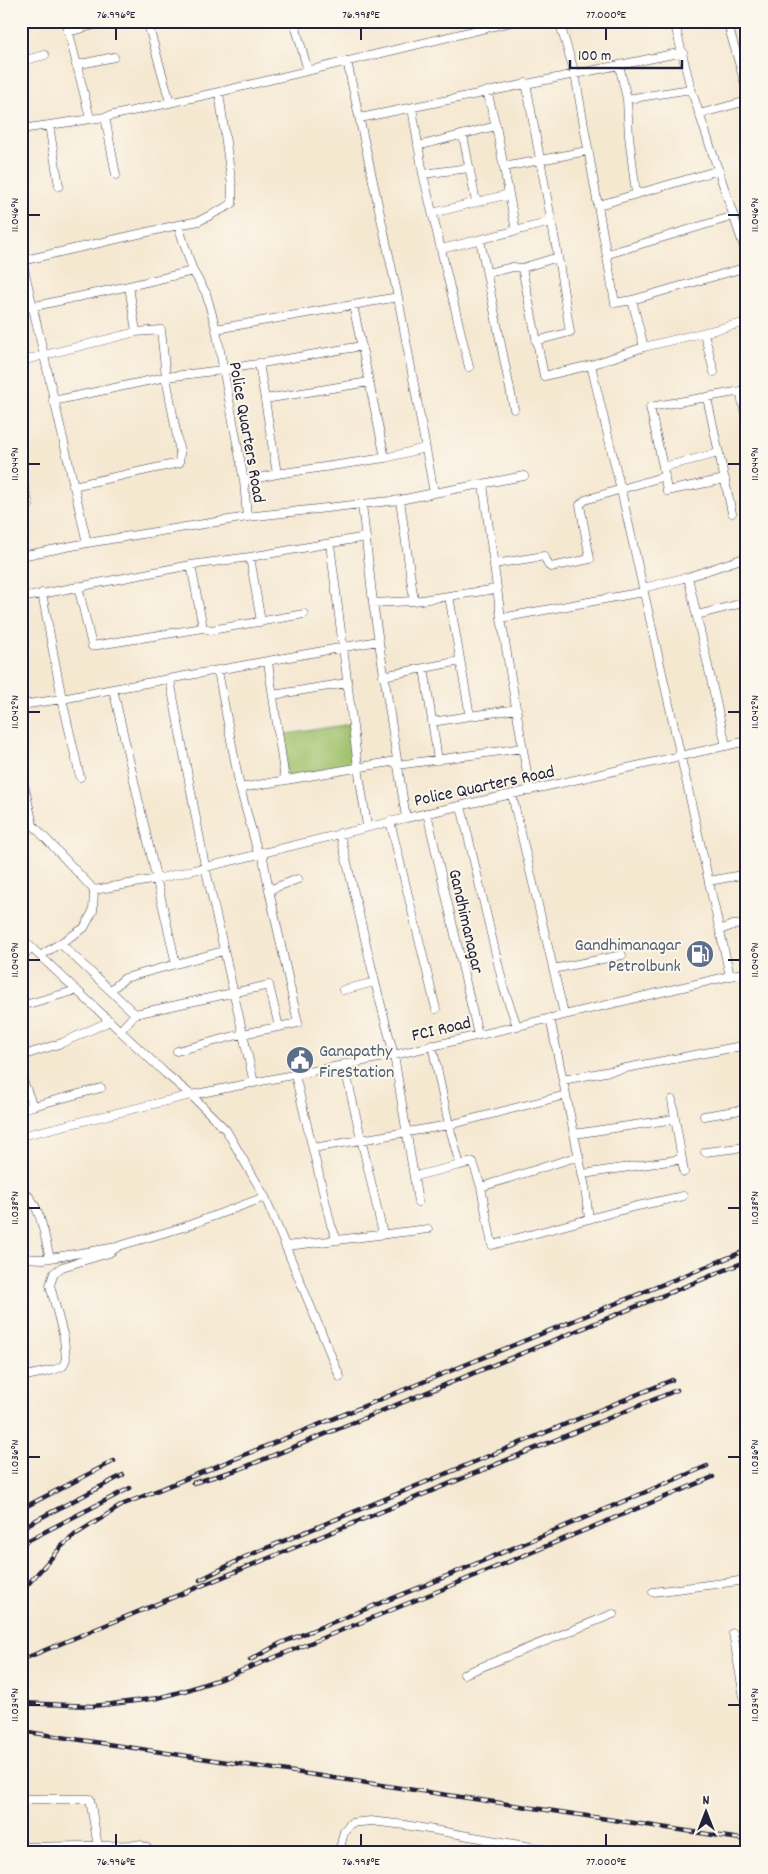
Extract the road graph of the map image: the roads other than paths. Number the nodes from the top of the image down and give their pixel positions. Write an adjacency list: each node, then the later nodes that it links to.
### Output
1 (66, 21): 10 (street)
2 (110, 21): 10 (street)
3 (294, 21): 18 (street)
4 (515, 21): 8 (street)
5 (559, 21): 19 (street)
6 (674, 21): 11 (street)
7 (727, 21): 23 (street)
8 (504, 22): 14 (street)
9 (150, 31): 27 (street)
10 (68, 32): 17 (street)
11 (682, 52): 16 (street); 21 (street)
12 (45, 55): 15 (street)
13 (114, 57): 17 (street)
14 (347, 61): 18 (street); 32 (street)
15 (21, 62)
16 (619, 64): 19 (street); 25 (street)
17 (76, 65): 31 (street)
18 (308, 71): 24 (street)
19 (575, 74): 20 (street); 38 (street)
20 (526, 83): 22 (street); 39 (street)
21 (692, 89): 25 (street); 29 (street)
22 (487, 91): 28 (street); 34 (street)
23 (747, 91)
24 (219, 92): 27 (street); 53 (street)
25 (627, 99): 47 (street)
26 (747, 101): 29 (street)
27 (170, 102): 30 (street)
28 (412, 108): 32 (street); 37 (street)
29 (700, 114): 42 (street)
30 (105, 117): 31 (street); 44 (street)
31 (90, 118): 33 (street)
32 (360, 118): 66 (street)
33 (49, 125): 35 (street); 45 (street)
34 (496, 126): 36 (street); 40 (street)
35 (21, 129)
36 (463, 135): 37 (street); 41 (street)
37 (418, 146): 43 (street)
38 (587, 151): 39 (street); 49 (street)
39 (540, 159): 40 (street); 52 (street)
40 (504, 167): 46 (street)
41 (469, 168): 43 (street); 48 (street)
42 (719, 170): 47 (street); 51 (street)
43 (423, 174): 50 (street)
44 (116, 175)
45 (59, 186)
46 (509, 194): 48 (street); 54 (street)
47 (636, 194): 49 (street)
48 (476, 202): 50 (street)
49 (599, 205): 57 (street)
50 (433, 213): 56 (street)
51 (734, 216): 57 (street); 58 (street)
52 (551, 222): 54 (street); 59 (street)
53 (178, 225): 60 (street); 63 (street, Police Quarters Road)
54 (516, 231): 55 (street)
55 (480, 240): 56 (street); 64 (street)
56 (441, 249): 82 (street)
57 (608, 254): 67 (street)
58 (747, 256)
59 (558, 257): 62 (street); 75 (street)
60 (21, 260): 69 (street)
61 (747, 267): 67 (street)
62 (522, 268): 64 (street); 75 (street)
63 (193, 271): 65 (street); 72 (street, Police Quarters Road)
64 (487, 274): 91 (street)
65 (129, 286): 69 (street); 73 (street)
66 (398, 297): 68 (street); 93 (street)
67 (632, 300): 77 (street)
68 (353, 305): 72 (street); 76 (street)
69 (33, 306): 70 (street); 78 (street)
70 (21, 309)
71 (747, 322): 74 (street)
72 (216, 329): 83 (street, Police Quarters Road)
73 (136, 332): 78 (street); 85 (street)
74 (704, 333): 77 (street); 84 (street)
75 (536, 341): 81 (street)
76 (362, 346): 80 (street); 86 (street)
77 (644, 347): 81 (street)
78 (44, 355): 79 (street); 90 (street)
79 (21, 361)
80 (259, 363): 83 (street); 89 (street)
81 (591, 365): 104 (street)
82 (469, 367)
83 (222, 370): 85 (street); 101 (street, Police Quarters Road)
84 (714, 372)
85 (166, 377): 90 (street); 103 (street)
86 (369, 382): 89 (street); 95 (street)
87 (743, 390): 88 (street); 92 (street)
88 (706, 398): 94 (street); 96 (street)
89 (265, 399): 98 (street)
90 (54, 401): 103 (street)
91 (514, 409)
92 (747, 422)
93 (425, 448): 95 (street); 105 (street)
94 (719, 453): 96 (street); 100 (street)
95 (385, 458): 98 (street)
96 (664, 471): 100 (street); 104 (street)
97 (21, 474): 108 (street)
98 (277, 474): 101 (street)
99 (524, 476): 102 (street)
100 (725, 479): 109 (street)
101 (244, 481): 110 (street, Police Quarters Road)
102 (483, 484): 105 (street); 118 (street)
103 (73, 486): 112 (street)
104 (621, 490): 118 (street); 122 (street)
105 (434, 493): 106 (street)
106 (400, 500): 107 (street); 126 (street)
107 (362, 504): 110 (street, Police Quarters Road); 111 (street, Police Quarters Road)
108 (21, 508)
109 (732, 513)
110 (247, 517): 112 (street)
111 (366, 537): 113 (street); 128 (street, Police Quarters Road)
112 (87, 543): 114 (street)
113 (330, 544): 116 (street); 135 (street)
114 (21, 556)
115 (747, 557): 119 (street)
116 (250, 558): 117 (street); 132 (street)
117 (191, 564): 120 (street); 133 (street)
118 (494, 564): 121 (street)
119 (688, 577): 122 (street); 130 (street)
120 (78, 586): 123 (street); 133 (street)
121 (498, 589): 124 (street); 131 (street)
122 (643, 590): 131 (street); 153 (street)
123 (42, 593): 125 (street); 145 (street)
124 (449, 596): 126 (street); 137 (street)
125 (21, 598)
126 (414, 601): 128 (street)
127 (747, 602): 130 (street)
128 (372, 603): 134 (street, Police Quarters Road)
129 (304, 614): 132 (street)
130 (697, 615): 151 (street)
131 (501, 618): 147 (street)
132 (261, 622): 133 (street)
133 (203, 628)
134 (378, 641): 135 (street); 140 (street, Police Quarters Road)
135 (342, 648): 136 (street); 142 (street)
136 (268, 662): 139 (street); 144 (street)
137 (460, 662): 138 (street); 148 (street)
138 (424, 668): 140 (street); 149 (street)
139 (218, 671): 141 (street); 160 (street)
140 (383, 676): 155 (street, Police Quarters Road)
141 (170, 680): 143 (street); 170 (street)
142 (347, 683): 144 (street); 156 (street)
143 (113, 689): 145 (street); 172 (street)
144 (273, 695): 159 (street)
145 (62, 699): 146 (street); 158 (street)
146 (21, 705)
147 (517, 709): 148 (street); 152 (street)
148 (470, 716): 149 (street)
149 (432, 722): 154 (street)
150 (747, 741): 151 (street, Police Quarters Road)
151 (726, 746): 153 (street, Police Quarters Road)
152 (523, 748): 154 (street); 161 (street)
153 (681, 756): 161 (street, Police Quarters Road); 174 (street)
154 (438, 760): 155 (street)
155 (396, 763): 156 (street); 165 (street, Police Quarters Road)
156 (358, 767): 159 (street); 167 (street)
157 (21, 771): 175 (street)
158 (80, 777)
159 (285, 780): 160 (street)
160 (240, 788): 169 (street)
161 (530, 791): 162 (street, Police Quarters Road)
162 (512, 795): 163 (street, Police Quarters Road); 187 (street)
163 (461, 806): 164 (street, Police Quarters Road); 201 (street)
164 (427, 813): 165 (street, Police Quarters Road); 205 (street, Gandhimanagar)
165 (406, 818): 166 (street)
166 (390, 821): 167 (street); 196 (street)
167 (367, 826): 168 (street)
168 (340, 833): 169 (street); 190 (street)
169 (260, 853): 170 (street); 176 (street)
170 (205, 866): 172 (street); 182 (street)
171 (747, 874): 174 (street)
172 (157, 879): 175 (street); 186 (street)
173 (298, 879): 176 (street)
174 (709, 881): 178 (street)
175 (94, 890): 180 (street)
176 (268, 890): 202 (street)
177 (747, 924): 178 (street)
178 (720, 930): 189 (street)
179 (21, 938): 181 (street)
180 (60, 943): 185 (street); 192 (street)
181 (33, 949): 183 (street); 185 (street)
182 (223, 951): 186 (street); 194 (street)
183 (21, 954)
184 (622, 955): 187 (street)
185 (40, 956): 191 (street)
186 (176, 964): 192 (street)
187 (553, 969): 198 (street)
188 (747, 972): 189 (street, FCI Road)
189 (730, 976): 198 (street, FCI Road)
190 (375, 982): 193 (street); 209 (street)
191 (77, 990): 195 (street); 200 (street)
192 (111, 990): 197 (street)
193 (343, 990)
194 (233, 994): 197 (street); 202 (street); 204 (street)
195 (21, 1006)
196 (436, 1009)
197 (135, 1014): 203 (street)
198 (564, 1014): 199 (street, FCI Road)
199 (550, 1018): 201 (street, FCI Road); 214 (street)
200 (110, 1021): 203 (street); 210 (street)
201 (517, 1026): 205 (street, FCI Road)
202 (279, 1027): 204 (street)
203 (120, 1031): 217 (street)
204 (242, 1034): 208 (street); 215 (street)
205 (478, 1035): 206 (street, FCI Road)
206 (432, 1045): 209 (street, FCI Road); 225 (street)
207 (747, 1045): 214 (street)
208 (177, 1051)
209 (394, 1055): 211 (street, FCI Road); 226 (street)
210 (21, 1056)
211 (344, 1064): 212 (street, FCI Road); 229 (street)
212 (295, 1075): 215 (street, FCI Road); 231 (street)
213 (21, 1076): 220 (street)
214 (563, 1080): 218 (street)
215 (254, 1083): 217 (street, FCI Road)
216 (101, 1088): 220 (street)
217 (191, 1095): 228 (street, FCI Road); 242 (street)
218 (566, 1095): 225 (street); 227 (street)
219 (672, 1100): 224 (street)
220 (33, 1106): 221 (street)
221 (21, 1109)
222 (747, 1109): 223 (street)
223 (704, 1116)
224 (675, 1119): 227 (street); 234 (street)
225 (449, 1125): 226 (street); 235 (street)
226 (406, 1132): 229 (street); 238 (street)
227 (574, 1134): 233 (street)
228 (21, 1136)
229 (361, 1139): 231 (street); 246 (street)
230 (747, 1147): 232 (street)
231 (313, 1148): 247 (street)
232 (705, 1152)
233 (579, 1156): 237 (street); 239 (street)
234 (682, 1159): 236 (street); 237 (street)
235 (460, 1165): 238 (street); 239 (street)
236 (684, 1172)
237 (583, 1174): 244 (street)
238 (415, 1176): 243 (street)
239 (481, 1186): 244 (street)
240 (21, 1190): 251 (street)
241 (683, 1196): 244 (street)
242 (266, 1198): 248 (street); 249 (street)
243 (418, 1202)
244 (589, 1219)
245 (428, 1229): 246 (street)
246 (384, 1234): 247 (street)
247 (337, 1240): 249 (street)
248 (119, 1246): 251 (street); 252 (street)
249 (287, 1246): 253 (street)
250 (21, 1258): 251 (street)
251 (50, 1258)
252 (21, 1377)
253 (340, 1377)
254 (747, 1580): 255 (street)
255 (653, 1592)
256 (612, 1614): 258 (street)
257 (732, 1633): 259 (street)
258 (464, 1674)
259 (747, 1715)
260 (21, 1800): 262 (street)
261 (21, 1847): 262 (street)
262 (99, 1850): 263 (street)
263 (151, 1853)
264 (337, 1853): 265 (street)
265 (554, 1853)

